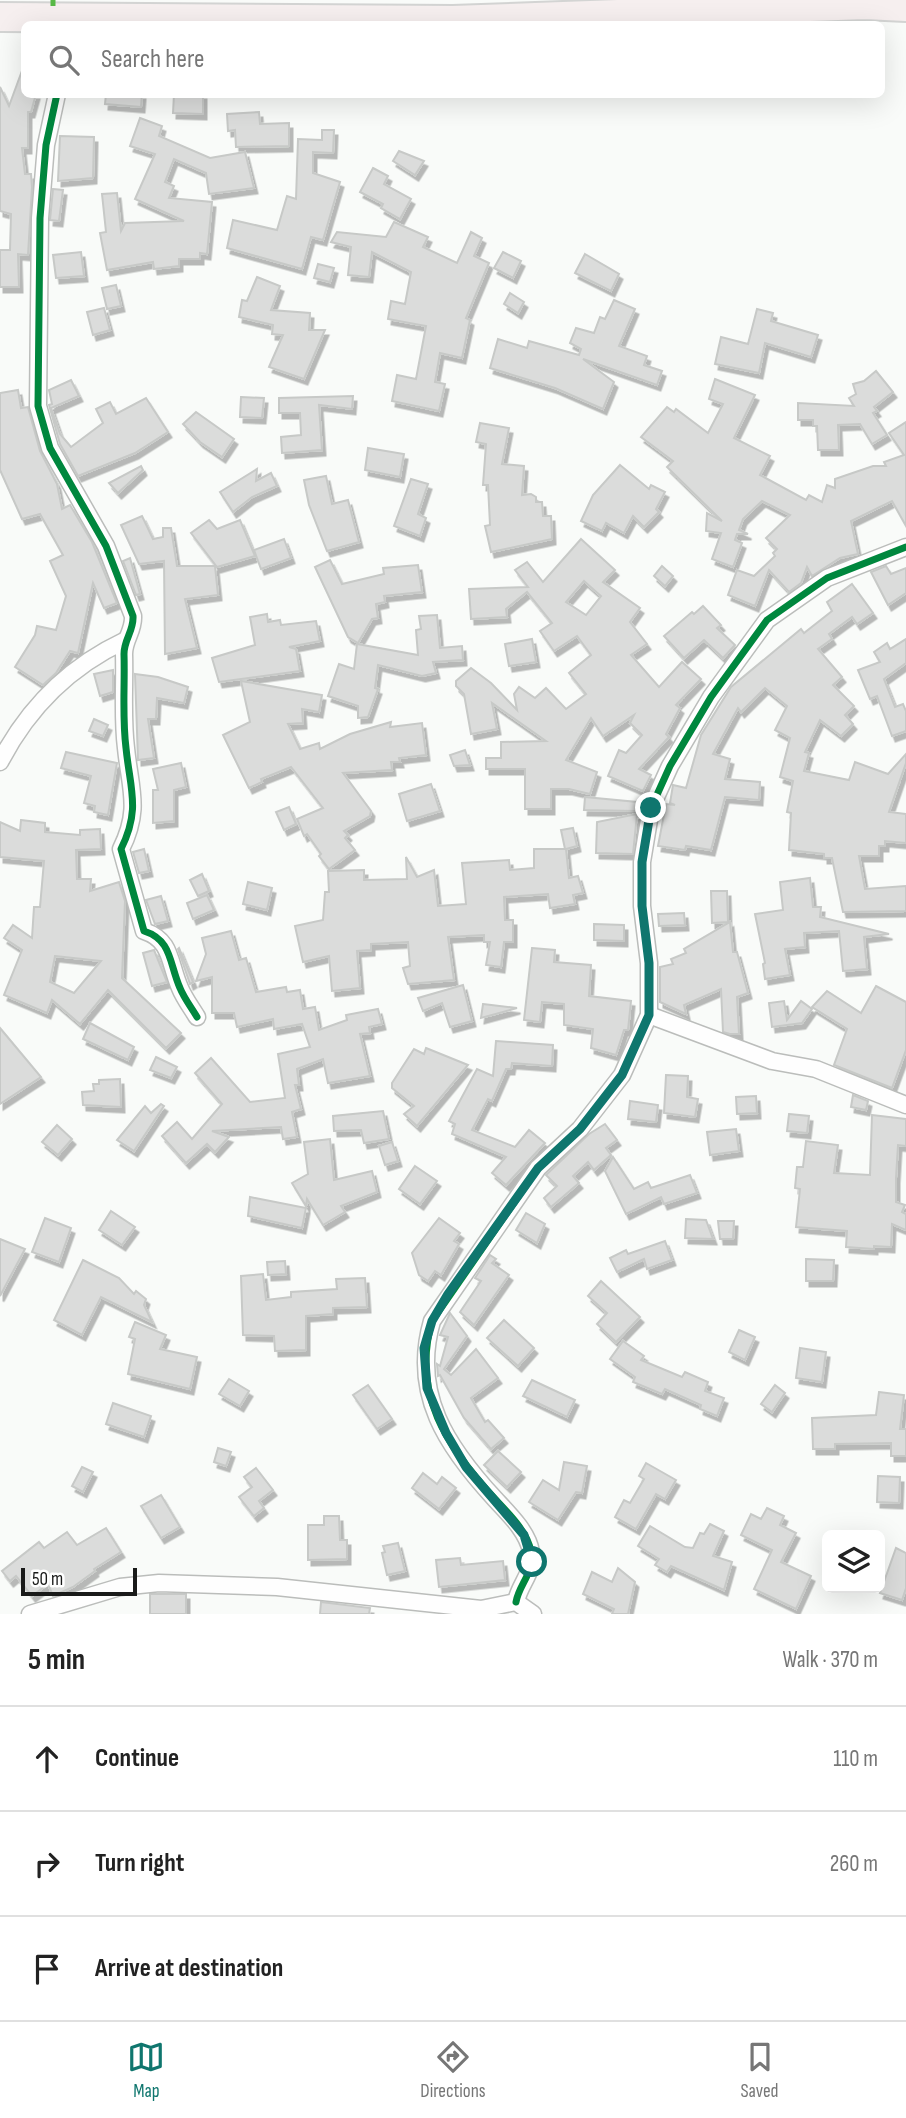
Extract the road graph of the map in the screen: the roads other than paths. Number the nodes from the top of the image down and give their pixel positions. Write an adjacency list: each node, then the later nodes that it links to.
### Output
1 (906, 7): 2 (highway)
2 (0, 17)
3 (56, 98): 5 (street)
4 (906, 547): 7 (street)
5 (124, 642): 6 (street); 8 (street)
6 (0, 762)
7 (649, 1015): 9 (street); 10 (street)
8 (197, 1017)
9 (906, 1105)
10 (516, 1602): 11 (street); 12 (street)
11 (30, 1614)
12 (533, 1614)

